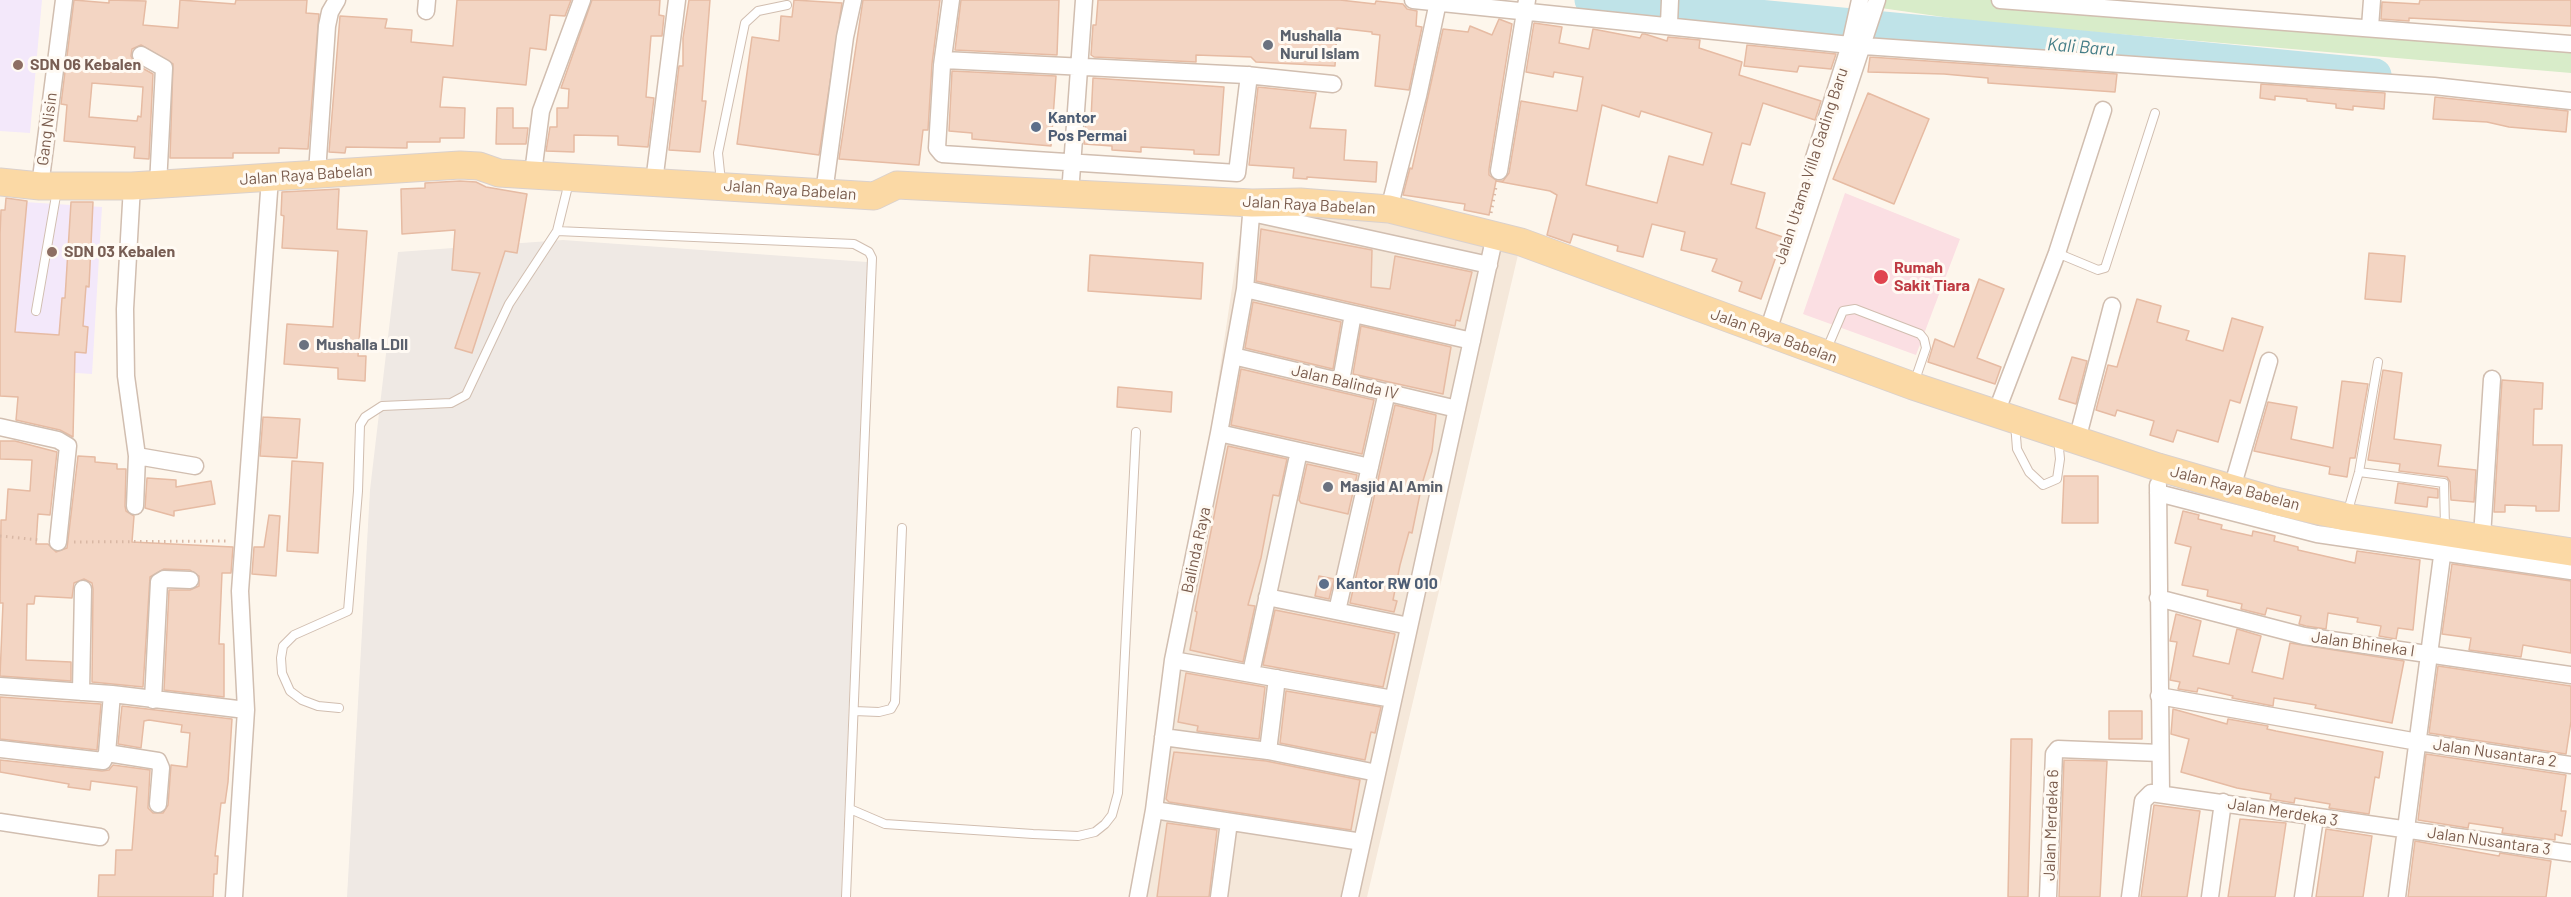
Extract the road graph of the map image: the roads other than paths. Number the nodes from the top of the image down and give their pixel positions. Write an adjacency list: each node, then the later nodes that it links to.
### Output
1 (64, 0): 38 (street, Gang Nisin)
2 (337, 0): 30 (street)
3 (582, 0): 31 (street)
4 (677, 0): 35 (street)
5 (853, 0): 39 (street)
6 (951, 0): 21 (street)
7 (1084, 0): 22 (street)
8 (1413, 0): 12 (street)
9 (1670, 0): 16 (street)
10 (2000, 0): 17 (street)
11 (2372, 0): 17 (street)
12 (1438, 2): 15 (street); 42 (street)
13 (1867, 3): 18 (street, Jalan Utama Villa Gading Baru)
14 (787, 5): 37 (lane)
15 (1525, 6): 16 (street); 29 (street)
16 (1669, 21): 18 (street)
17 (2370, 27): 19 (street)
18 (1858, 40): 25 (street); 51 (street, Jalan Utama Villa Gading Baru)
19 (2571, 44)
20 (141, 55): 36 (street)
21 (944, 60): 22 (street); 28 (street)
22 (1081, 66): 23 (street); 28 (street)
23 (1249, 75): 24 (street); 28 (street)
24 (1333, 84)
25 (2571, 101)
26 (2103, 110): 45 (street)
27 (2155, 113): 45 (lane)
28 (1072, 161): 40 (street)
29 (1499, 171)
30 (317, 173): 31 (main road, Jalan Raya Babelan); 33 (main road, Jalan Raya Babelan)
31 (533, 173): 32 (main road, Jalan Raya Babelan)
32 (571, 175): 35 (main road, Jalan Raya Babelan); 43 (lane)
33 (270, 178): 36 (main road, Jalan Raya Babelan); 100 (street)
34 (0, 182): 38 (main road, Jalan Raya Babelan)
35 (654, 182): 37 (main road, Jalan Raya Babelan)
36 (145, 185): 38 (main road, Jalan Raya Babelan); 68 (street)
37 (722, 185): 39 (main road, Jalan Raya Babelan)
38 (49, 186): 49 (lane)
39 (824, 193): 40 (main road, Jalan Raya Babelan)
40 (1070, 194): 41 (main road, Jalan Raya Babelan)
41 (1252, 208): 42 (main road, Jalan Raya Babelan); 46 (street); 47 (street, Balinda Raya)
42 (1389, 209): 44 (main road, Jalan Raya Babelan)
43 (557, 231): 99 (lane); 101 (lane)
44 (1490, 233): 46 (street); 51 (main road, Jalan Raya Babelan)
45 (2057, 253): 62 (street)
46 (1489, 265): 52 (street)
47 (1245, 289): 50 (street); 54 (street, Balinda Raya)
48 (2112, 306): 66 (street)
49 (36, 311)
50 (1353, 314): 52 (street); 58 (street)
51 (1763, 332): 53 (main road, Jalan Raya Babelan)
52 (1472, 340): 61 (street)
53 (1825, 354): 59 (main road, Jalan Raya Babelan); 59 (lane)
54 (1233, 356): 58 (street, Jalan Balinda IV); 65 (street, Balinda Raya)
55 (2269, 361): 73 (street)
56 (2378, 362): 71 (lane)
57 (2492, 379): 77 (street)
58 (1341, 381): 60 (street, Jalan Balinda IV)
59 (1913, 386): 62 (main road, Jalan Raya Babelan)
60 (1387, 392): 61 (street, Jalan Balinda IV); 70 (street)
61 (1457, 410): 87 (street)
62 (2005, 416): 66 (main road, Jalan Raya Babelan); 66 (lane)
63 (0, 427): 79 (street)
64 (1136, 432): 113 (lane)
65 (1219, 433): 67 (street); 89 (street, Balinda Raya)
66 (2068, 437): 72 (main road, Jalan Raya Babelan)
67 (1299, 451): 70 (street); 84 (street)
68 (136, 456): 69 (street); 74 (street)
69 (195, 466)
70 (1370, 467): 86 (street)
71 (2359, 472): 75 (lane); 78 (lane)
72 (2158, 480): 73 (main road, Jalan Raya Babelan); 78 (street); 85 (street)
73 (2232, 488): 75 (main road, Jalan Raya Babelan)
74 (135, 506)
75 (2346, 517): 78 (main road, Jalan Raya Babelan)
76 (902, 528): 101 (lane)
77 (2482, 537): 78 (main road, Jalan Raya Babelan); 80 (main road, Jalan Raya Babelan)
78 (2444, 541): 81 (street); 88 (street)
79 (58, 542)
80 (2571, 552)
81 (2571, 571)
82 (190, 580): 98 (street)
83 (83, 590): 94 (street)
84 (1267, 597): 86 (street); 90 (street)
85 (2158, 598): 88 (street, Jalan Bhineka I); 96 (street)
86 (1337, 611): 87 (street)
87 (1409, 626): 97 (street)
88 (2430, 654): 91 (street, Jalan Bhineka I); 103 (street)
89 (1173, 660): 90 (street); 102 (street, Balinda Raya)
90 (1251, 673): 92 (street)
91 (2571, 675)
92 (1277, 678): 97 (street); 105 (street)
93 (0, 686): 94 (street)
94 (81, 692): 95 (street)
95 (112, 694): 98 (street); 106 (street)
96 (2159, 696): 103 (street, Jalan Nusantara 2); 107 (street)
97 (1393, 699): 109 (street)
98 (153, 700): 100 (street)
99 (339, 708)
100 (246, 710): 122 (street)
101 (854, 711): 113 (lane)
102 (1163, 737): 105 (street); 114 (street, Balinda Raya)
103 (2418, 742): 108 (street, Jalan Nusantara 2); 118 (street)
104 (0, 749): 106 (street)
105 (1268, 751): 109 (street)
106 (107, 753): 112 (street)
107 (2160, 753): 110 (street); 127 (street, Jalan Merdeka 6)
108 (2571, 765)
109 (1377, 773): 120 (street)
110 (2161, 793): 111 (street, Jalan Merdeka 3); 128 (street)
111 (2223, 802): 115 (street, Jalan Merdeka 3); 129 (street)
112 (158, 804)
113 (850, 809): 123 (lane)
114 (1154, 810): 117 (street); 124 (street, Balinda Raya)
115 (2315, 818): 118 (street, Jalan Merdeka 3); 130 (street)
116 (0, 822): 119 (street)
117 (1229, 822): 120 (street); 125 (street)
118 (2406, 830): 121 (street, Jalan Nusantara 3); 131 (street)
119 (100, 837)
120 (1362, 842): 126 (street)
121 (2571, 853)
122 (234, 897)
123 (846, 897)
124 (1138, 897)
125 (1219, 897)
126 (1350, 897)
127 (2048, 897)
128 (2130, 897)
129 (2210, 897)
130 (2303, 897)
131 (2397, 897)

